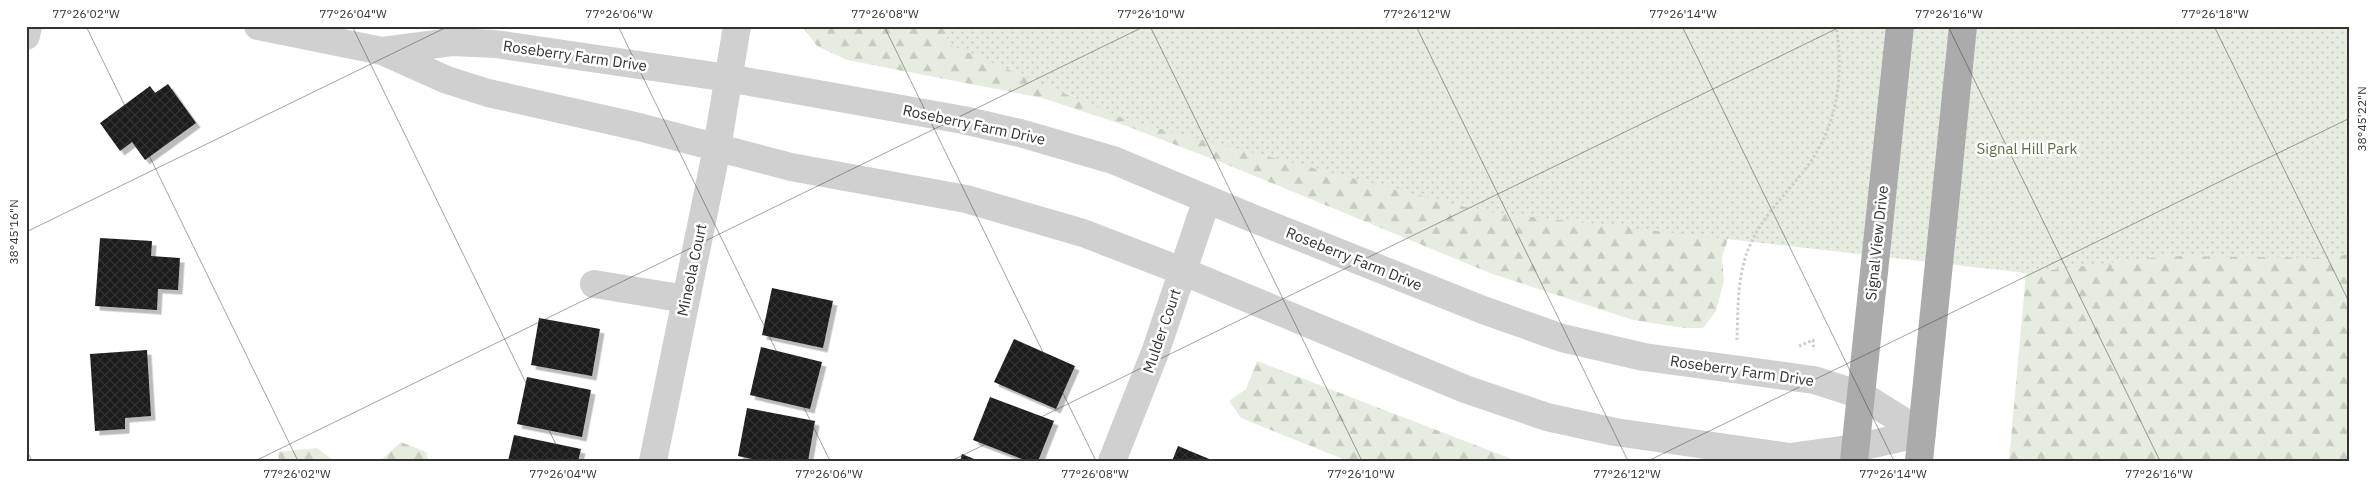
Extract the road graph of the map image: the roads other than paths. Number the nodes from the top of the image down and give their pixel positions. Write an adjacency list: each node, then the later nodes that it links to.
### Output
1 (28, 26): 6 (street)
2 (258, 26): 7 (street, Roseberry Farm Drive)
3 (738, 26): 8 (street, Mineola Court)
4 (1900, 26): 14 (main road, Signal View Drive)
5 (1963, 26): 15 (main road)
6 (26, 36)
7 (382, 51): 8 (street, Roseberry Farm Drive); 9 (street, Roseberry Farm Drive)
8 (728, 78): 9 (street, Mineola Court); 10 (street, Roseberry Farm Drive)
9 (717, 148): 11 (street, Roseberry Farm Drive); 13 (street, Mineola Court)
10 (1207, 199): 11 (street, Mulder Court); 14 (street, Roseberry Farm Drive)
11 (1182, 271): 16 (street, Roseberry Farm Drive); 18 (street, Mulder Court)
12 (594, 284): 13 (street)
13 (686, 300): 17 (street, Mineola Court)
14 (1861, 395): 15 (street, Roseberry Farm Drive); 16 (main road, Signal View Drive)
15 (1922, 433): 16 (street, Roseberry Farm Drive); 19 (main road)
16 (1855, 454)
17 (653, 461)
18 (1112, 461)
19 (1918, 461)

